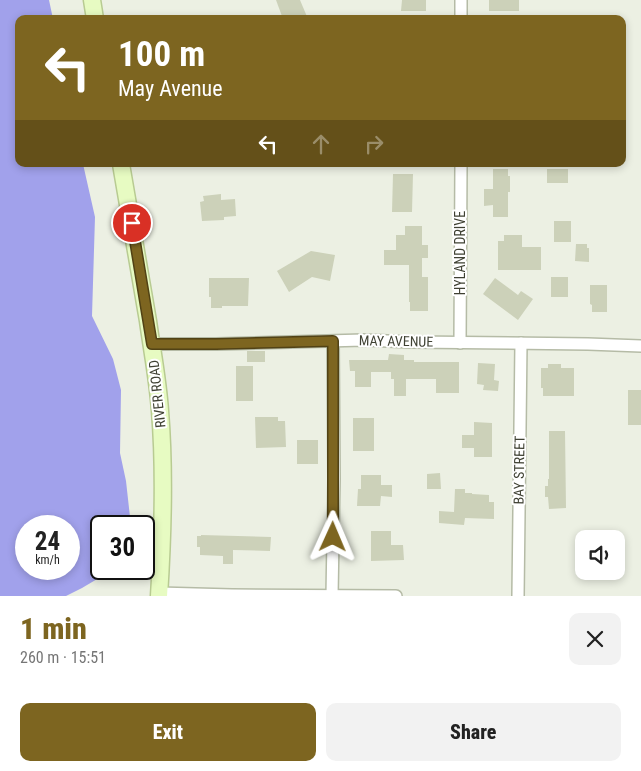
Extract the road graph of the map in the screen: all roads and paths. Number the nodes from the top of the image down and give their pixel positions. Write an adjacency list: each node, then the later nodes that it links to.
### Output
1 (92, 0): 3 (street)
2 (461, 0): 4 (street)
3 (95, 15)
4 (461, 15)
5 (122, 167): 10 (street, RIVER ROAD)
6 (461, 167): 8 (street, HYLAND DRIVE)
7 (333, 341): 8 (street, MAY AVENUE); 10 (street, MAY AVENUE); 13 (street)
8 (460, 342): 9 (street, MAY AVENUE)
9 (521, 343): 11 (street, MAY AVENUE); 15 (street, BAY STREET)
10 (152, 344): 12 (street, RIVER ROAD)
11 (641, 346)
12 (159, 594): 13 (street)
13 (332, 596): 14 (street)
14 (396, 596)
15 (518, 596)

